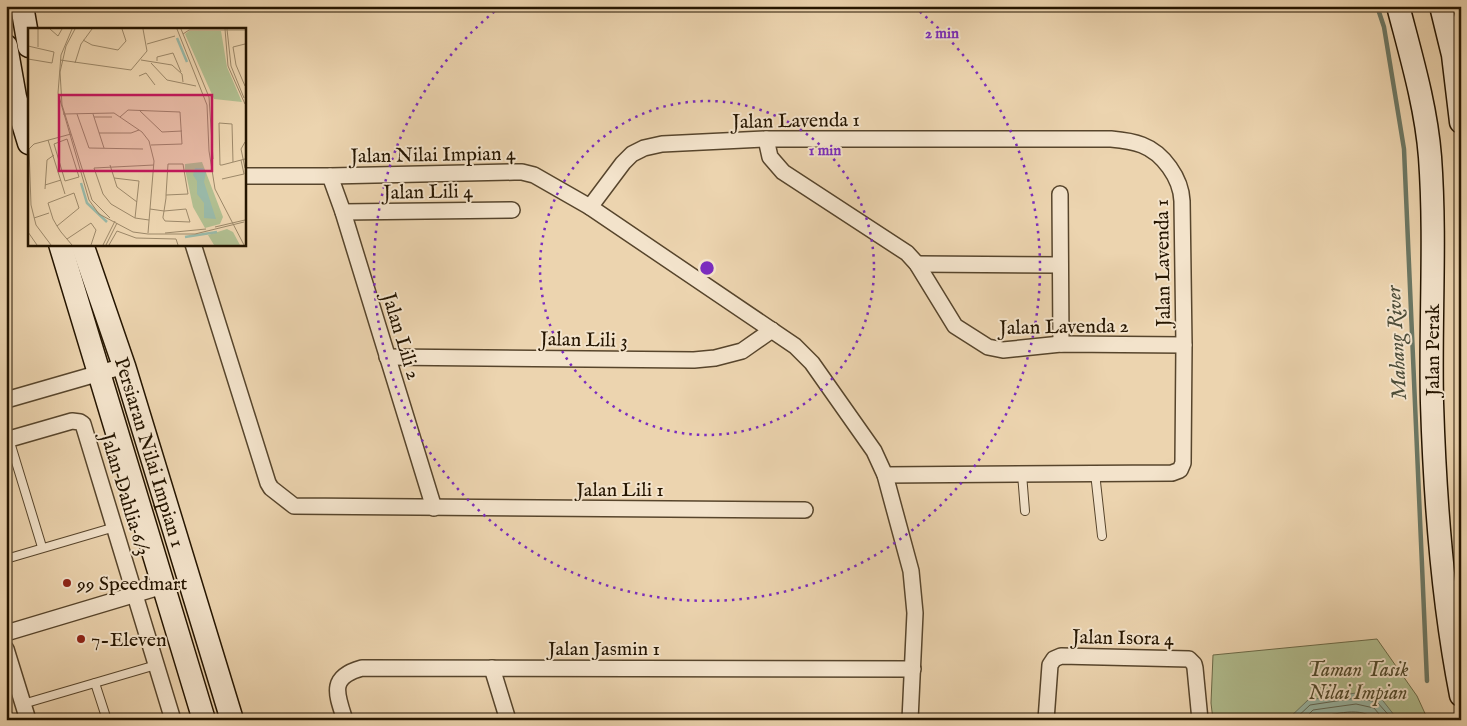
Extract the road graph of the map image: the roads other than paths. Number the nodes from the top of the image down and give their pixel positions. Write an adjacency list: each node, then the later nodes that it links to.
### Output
1 (22, 6): 4 (street)
2 (1398, 6): 46 (street, Jalan Perak)
3 (1441, 6): 6 (street)
4 (28, 40)
5 (6, 46): 8 (street)
6 (1461, 122)
7 (766, 139): 12 (street, Jalan Lavenda 1); 18 (street, Jalan Lavenda 2); 22 (street, Jalan Lavenda 1)
8 (28, 140)
9 (245, 176): 10 (street, Jalan Nilai Impian 4)
10 (330, 176): 12 (street, Jalan Nilai Impian 4); 14 (street, Jalan Lili 2)
11 (1060, 194): 19 (street)
12 (590, 207): 20 (street, Jalan Nilai Impian 4)
13 (512, 210): 14 (street, Jalan Lili 4)
14 (343, 212): 23 (street, Jalan Lili 2)
15 (60, 245): 25 (street, Persiaran Nilai Impian 1)
16 (82, 245): 24 (street, Persiaran Nilai Impian 1)
17 (193, 245): 31 (street, Jalan Lili 1)
18 (917, 264): 19 (street); 21 (street, Jalan Lavenda 2)
19 (1060, 265): 21 (street)
20 (772, 330): 23 (street, Jalan Lili 3); 30 (street, Jalan Nilai Impian 4)
21 (1061, 344): 22 (street, Jalan Lavenda 2)
22 (1184, 345): 28 (street, Jalan Lavenda 1)
23 (387, 357): 31 (street, Jalan Lili 2)
24 (124, 366): 25 (street); 52 (street, Persiaran Nilai Impian 1)
25 (100, 373): 26 (street); 38 (street, Persiaran Nilai Impian 1)
26 (6, 400)
27 (7, 436): 34 (street, Jalan Dahlia 6/3); 36 (lane)
28 (1095, 473): 29 (street, Jalan Lavenda 1); 35 (lane)
29 (1022, 474): 30 (street, Jalan Lavenda 1); 33 (lane)
30 (885, 475): 44 (street, Jalan Nilai Impian 4)
31 (434, 508): 32 (street, Jalan Lili 1)
32 (805, 510)
33 (1025, 511)
34 (115, 528): 36 (lane); 39 (street, Jalan Dahlia 6/3)
35 (1102, 536)
36 (42, 548): 37 (lane)
37 (6, 559)
38 (163, 586): 39 (street); 51 (street, Persiaran Nilai Impian 1)
39 (135, 595): 40 (street); 42 (street, Jalan Dahlia 6/3)
40 (6, 633)
41 (6, 649): 47 (street)
42 (156, 665): 45 (lane); 50 (street, Jalan Dahlia 6/3)
43 (492, 668): 44 (street, Jalan Jasmin 1); 53 (street, Jalan Jasmin 1); 54 (street)
44 (913, 669): 55 (street, Jalan Nilai Impian 4)
45 (96, 683): 47 (lane); 49 (lane)
46 (1461, 695)
47 (23, 704): 48 (street)
48 (28, 720)
49 (107, 720)
50 (173, 720)
51 (204, 720)
52 (232, 720)
53 (345, 720)
54 (508, 720)
55 (910, 720)
56 (1046, 720): 57 (street, Jalan Isora 4)
57 (1200, 720)

